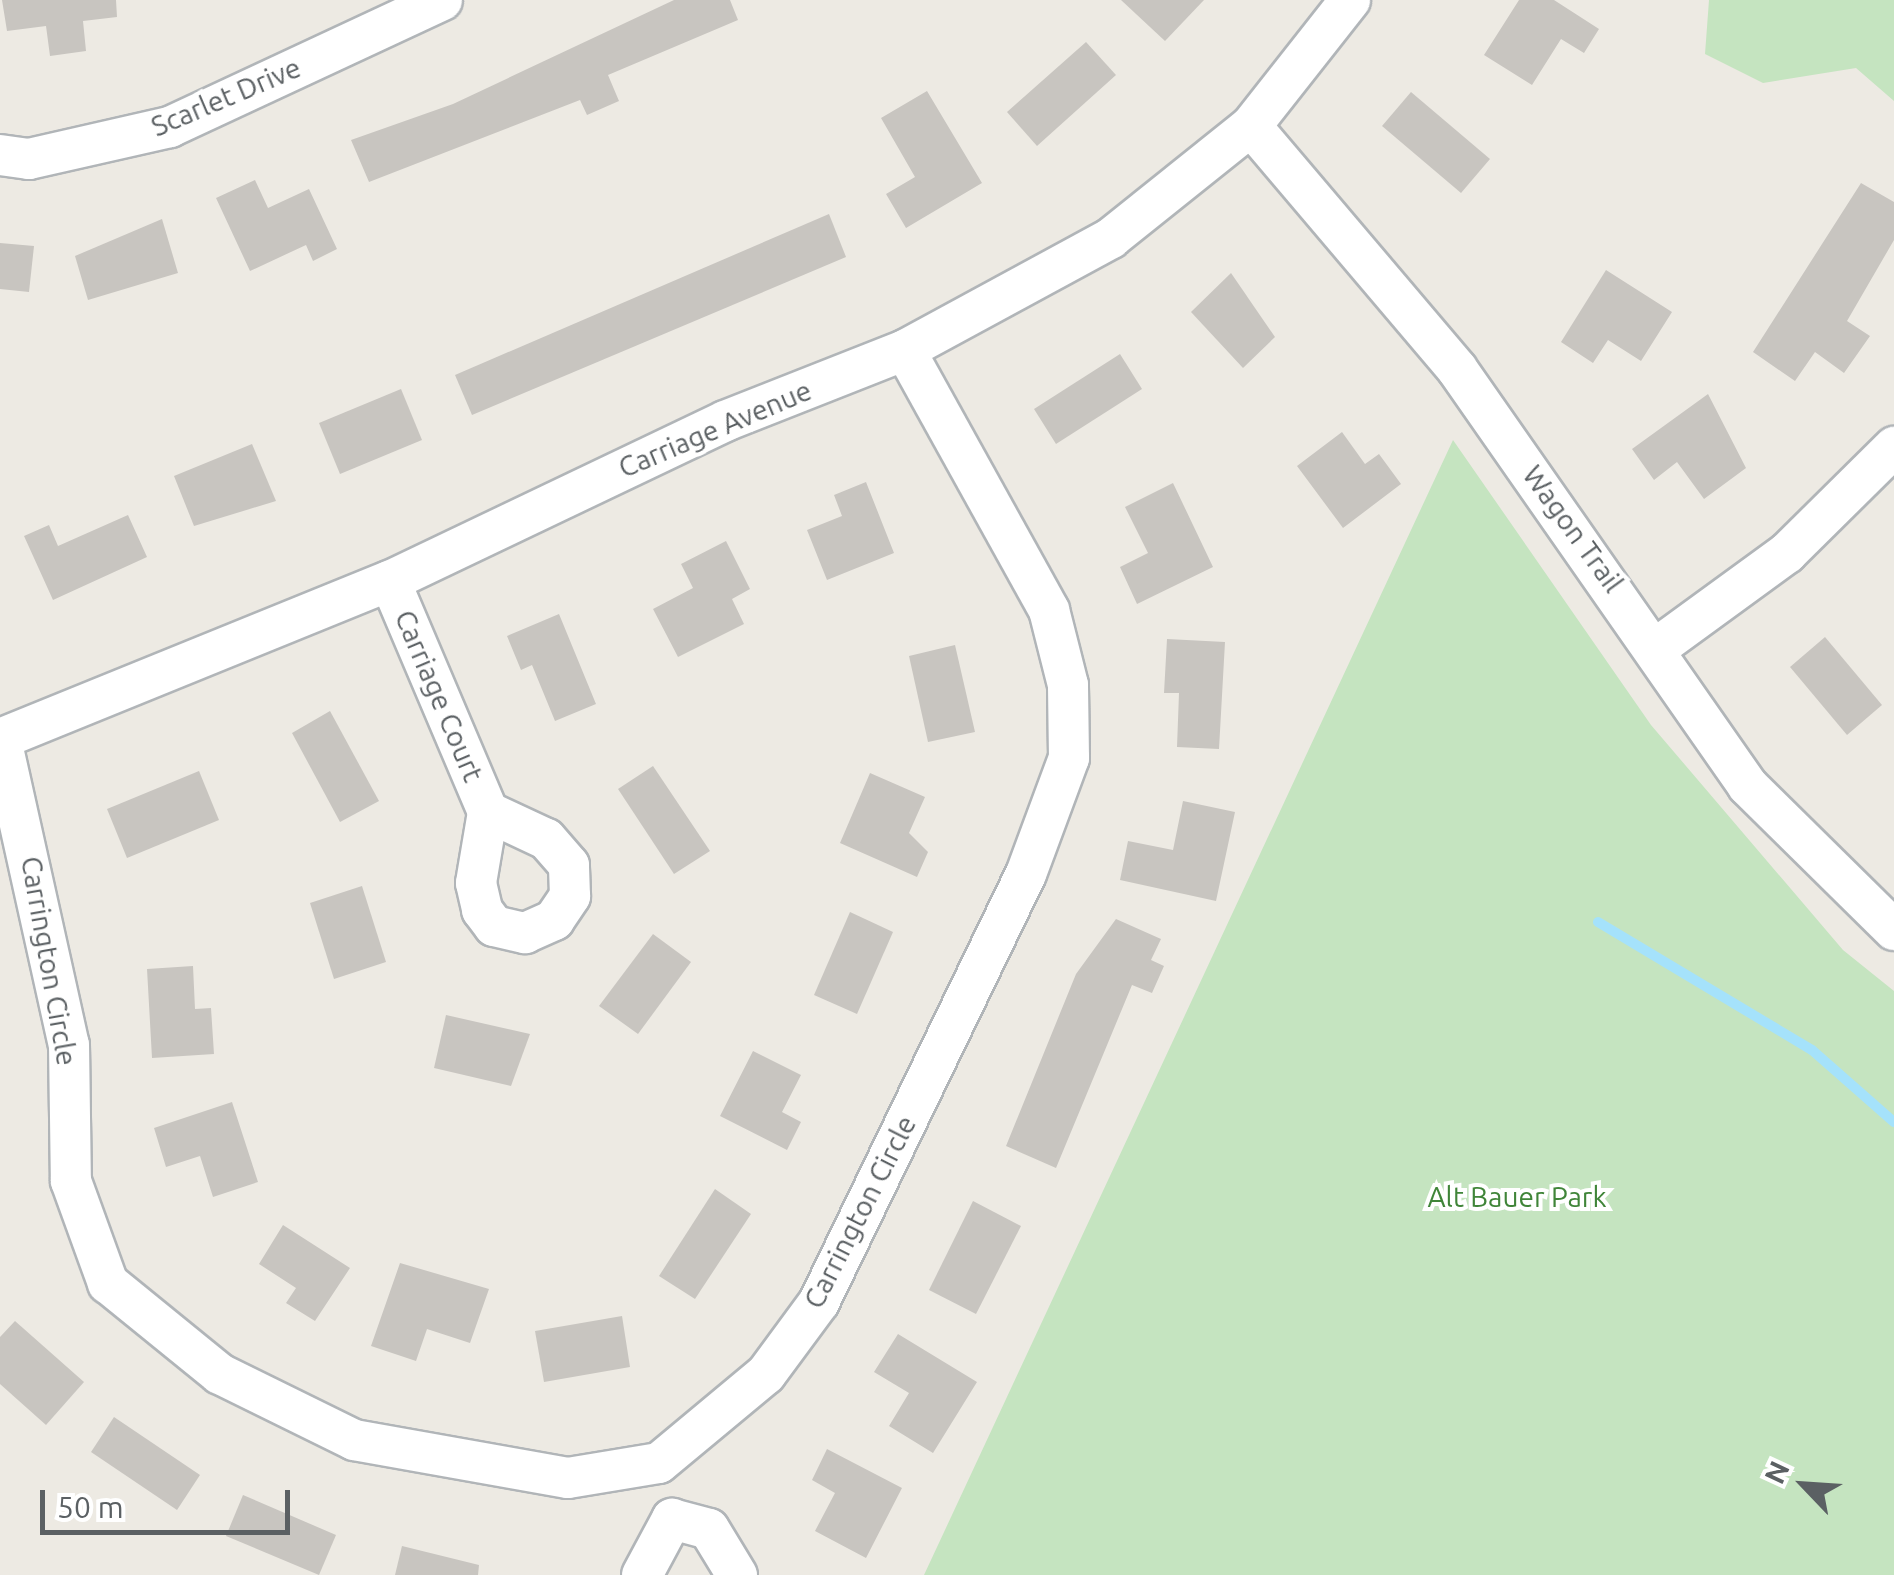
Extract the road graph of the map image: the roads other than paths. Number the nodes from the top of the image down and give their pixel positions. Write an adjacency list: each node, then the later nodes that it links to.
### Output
1 (442, 0): 4 (street, Scarlet Drive)
2 (1350, 0): 3 (street, Carriage Avenue)
3 (1252, 126): 5 (street, Carriage Avenue); 8 (street, Wagon Trail)
4 (0, 155)
5 (905, 350): 7 (street, Carriage Avenue); 12 (street, Carrington Circle)
6 (1894, 447): 8 (street)
7 (390, 580): 9 (street, Carriage Avenue); 10 (street, Carriage Court)
8 (1658, 647): 11 (street, Wagon Trail)
9 (0, 739): 12 (street, Carrington Circle)
10 (488, 812)
11 (1894, 930)
12 (659, 1463): 13 (street)
13 (672, 1518): 14 (street); 15 (street)
14 (642, 1575)
15 (738, 1575)

